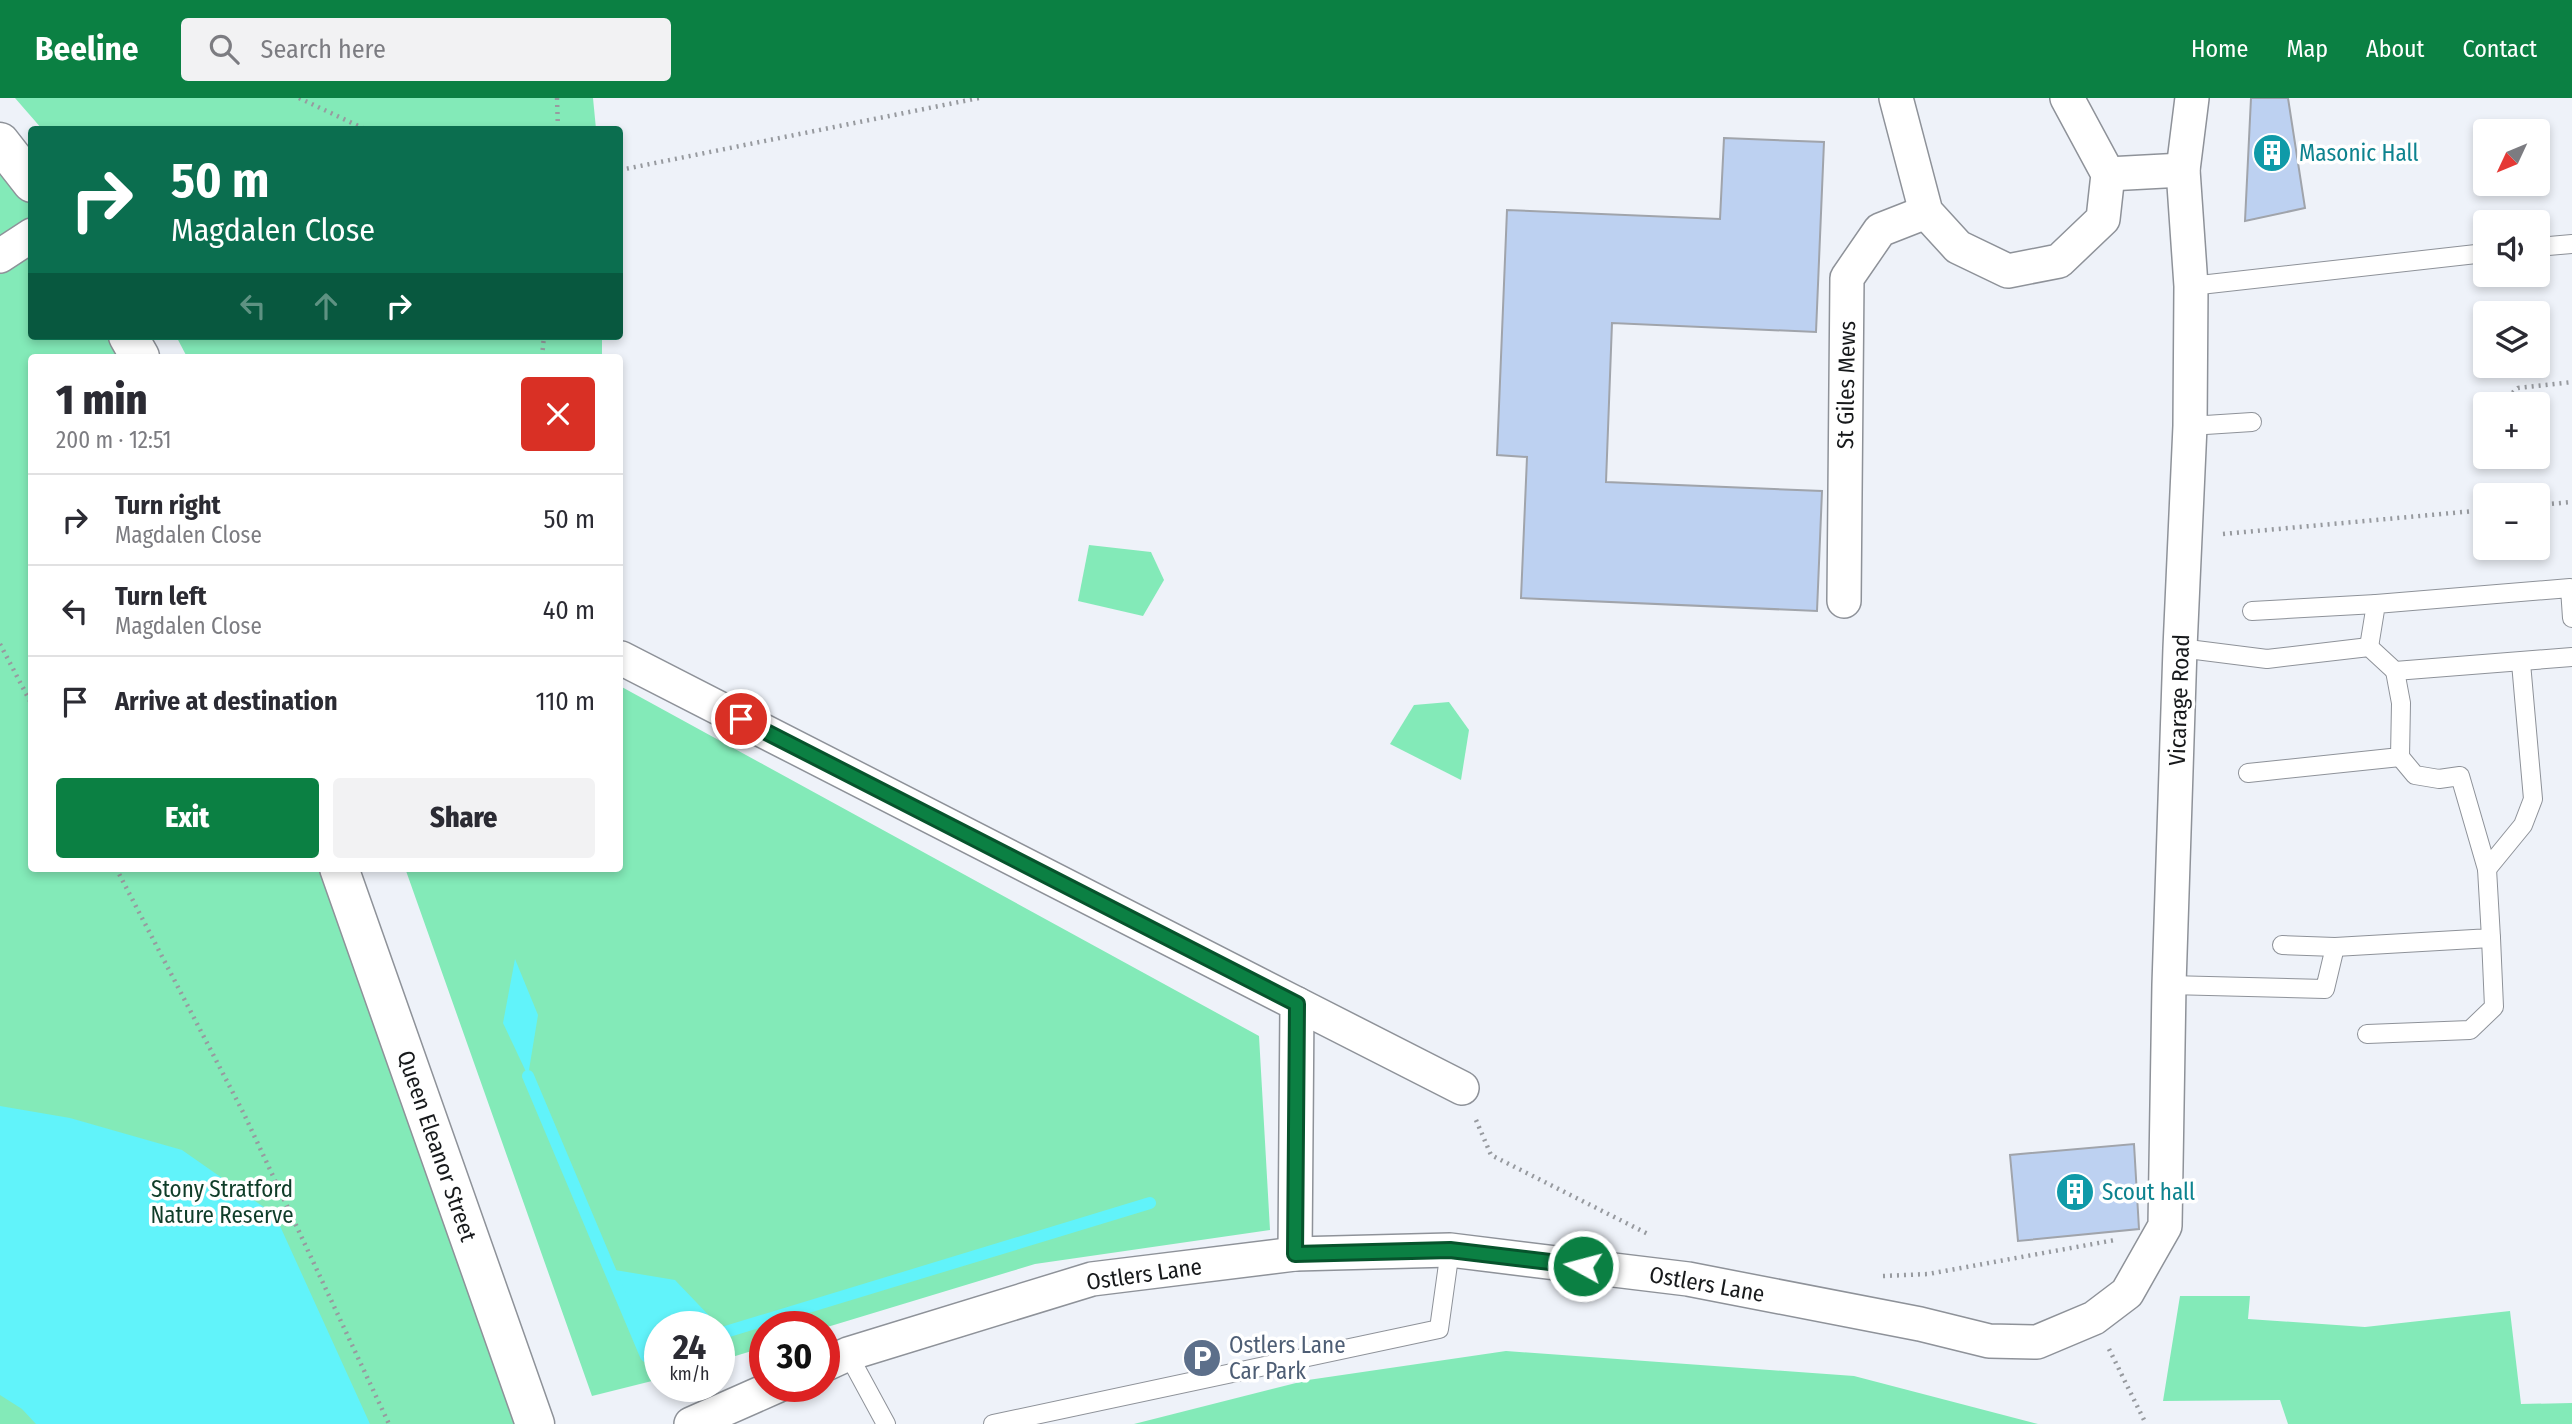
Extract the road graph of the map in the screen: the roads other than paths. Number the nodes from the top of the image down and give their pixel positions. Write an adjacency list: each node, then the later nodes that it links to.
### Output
1 (1896, 98): 8 (street)
2 (2067, 98): 6 (street)
3 (2192, 98): 5 (street, Vicarage Road)
4 (0, 142): 7 (street)
5 (2183, 170): 6 (street); 14 (street, Vicarage Road)
6 (2108, 174): 8 (street)
7 (28, 178)
8 (1926, 212): 17 (street, St Giles Mews)
9 (28, 238): 13 (street)
10 (2572, 244): 11 (lane)
11 (2550, 246)
12 (2473, 254): 14 (lane)
13 (0, 257)
14 (2192, 286): 16 (street, Vicarage Road)
15 (2252, 422): 16 (lane)
16 (2190, 426): 22 (street, Vicarage Road)
17 (1844, 601)
18 (2376, 604): 19 (lane); 20 (lane); 21 (lane)
19 (2252, 611)
20 (2572, 618)
21 (2369, 647): 22 (lane); 26 (lane)
22 (2180, 648): 34 (street, Vicarage Road)
23 (2572, 657): 25 (lane)
24 (623, 659): 35 (street)
25 (2521, 663): 26 (lane); 29 (lane)
26 (2395, 671): 27 (lane)
27 (2400, 757): 28 (lane); 29 (lane)
28 (2248, 773)
29 (2487, 869): 31 (lane)
30 (340, 872): 44 (street, Queen Eleanor Street)
31 (2491, 938): 33 (lane); 36 (lane)
32 (2282, 945): 33 (lane)
33 (2334, 947): 34 (lane)
34 (2169, 985): 40 (street, Vicarage Road)
35 (1297, 1004): 37 (street); 39 (street)
36 (2367, 1034)
37 (1462, 1088)
38 (1450, 1250): 39 (street, Ostlers Lane); 40 (street, Ostlers Lane); 47 (lane)
39 (1295, 1254): 41 (street, Ostlers Lane)
40 (2127, 1293)
41 (840, 1359)
42 (840, 1365): 46 (lane)
43 (749, 1398): 45 (street)
44 (535, 1424)
45 (691, 1424)
46 (886, 1424)
47 (993, 1424)

